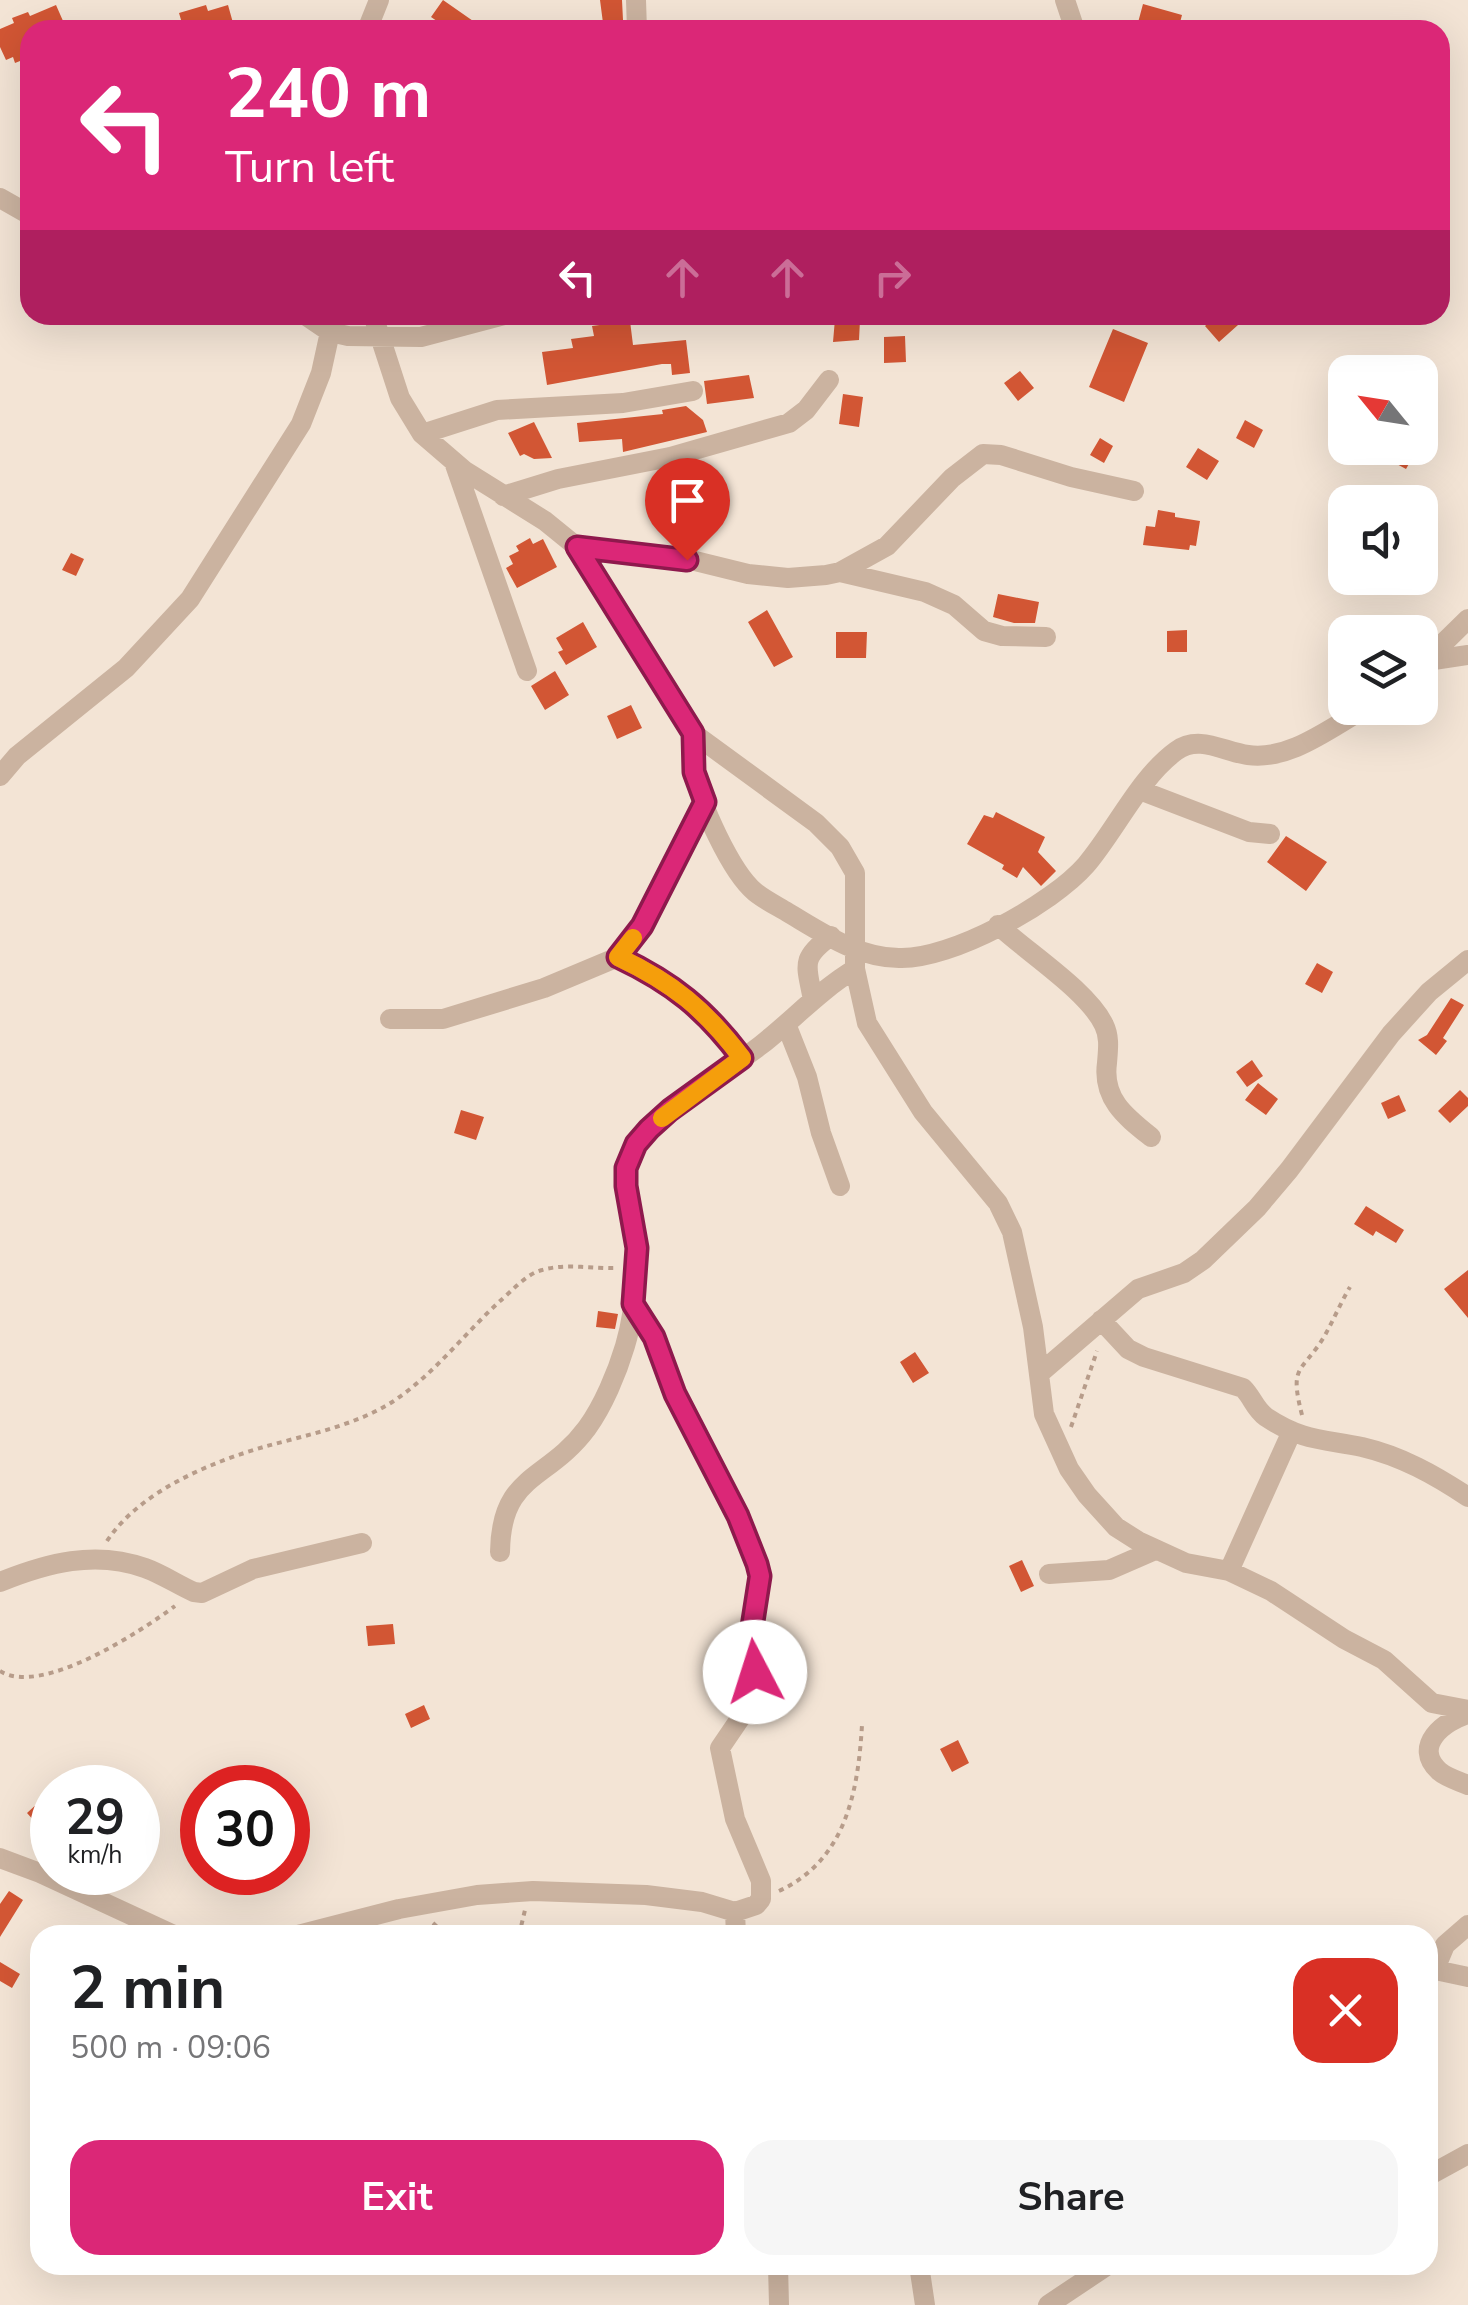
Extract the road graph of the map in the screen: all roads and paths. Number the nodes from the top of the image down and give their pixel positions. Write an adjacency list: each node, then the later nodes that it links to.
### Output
1 (333, 325): 22 (street)
2 (335, 325): 5 (street)
3 (375, 325): 5 (street)
4 (468, 325): 5 (street)
5 (378, 336): 8 (street)
6 (830, 380): 11 (street)
7 (693, 391): 8 (street)
8 (422, 434): 9 (street)
9 (454, 462): 11 (street); 19 (street)
10 (1134, 491): 13 (street)
11 (503, 496): 12 (street)
12 (577, 547): 13 (street); 21 (street)
13 (840, 572): 15 (street)
14 (1468, 619): 16 (street)
15 (1046, 637)
16 (1438, 648)
17 (1468, 654): 18 (street)
18 (1438, 660)
19 (527, 671)
20 (1335, 725): 23 (street)
21 (693, 733): 24 (street); 29 (street)
22 (0, 776)
23 (1142, 790): 25 (street); 26 (street)
24 (705, 802): 27 (street); 28 (street)
25 (1270, 834)
26 (998, 925): 29 (street); 35 (street)
27 (831, 936): 29 (street); 31 (street)
28 (618, 957): 32 (street); 34 (street)
29 (855, 959): 31 (street); 41 (street)
30 (1468, 960): 40 (street)
31 (813, 1000): 33 (street)
32 (390, 1019)
33 (786, 1024): 34 (street); 36 (street)
34 (742, 1058): 37 (street)
35 (1151, 1138)
36 (840, 1186)
37 (636, 1268): 39 (street); 48 (path)
38 (1350, 1288): 42 (path)
39 (633, 1304): 47 (street); 58 (street)
40 (1105, 1324): 41 (street); 42 (street); 43 (path)
41 (1039, 1374): 43 (street)
42 (1300, 1435): 44 (street); 49 (street)
43 (1062, 1456): 46 (street)
44 (1468, 1497)
45 (362, 1543): 52 (street)
46 (1155, 1550): 49 (street); 50 (street)
47 (500, 1552)
48 (98, 1559): 51 (street); 52 (street)
49 (1229, 1571): 54 (street)
50 (1049, 1574)
51 (0, 1582)
52 (194, 1592): 53 (path)
53 (0, 1671)
54 (1468, 1712): 56 (street)
55 (862, 1725): 58 (path)
56 (1468, 1785)
57 (0, 1858): 60 (street)
58 (760, 1898): 59 (street)
59 (735, 1912): 61 (street); 62 (street)
60 (152, 1925)
61 (337, 1925)
62 (736, 1925)
63 (1468, 1925): 64 (street)
64 (1438, 1962)
65 (1438, 1966): 66 (street)
66 (1468, 1977)
67 (1468, 2154): 68 (street)
68 (1438, 2170)
69 (778, 2275): 72 (street)
70 (920, 2275): 73 (street)
71 (1093, 2275): 74 (street)
72 (779, 2305)
73 (925, 2305)
74 (1048, 2305)

